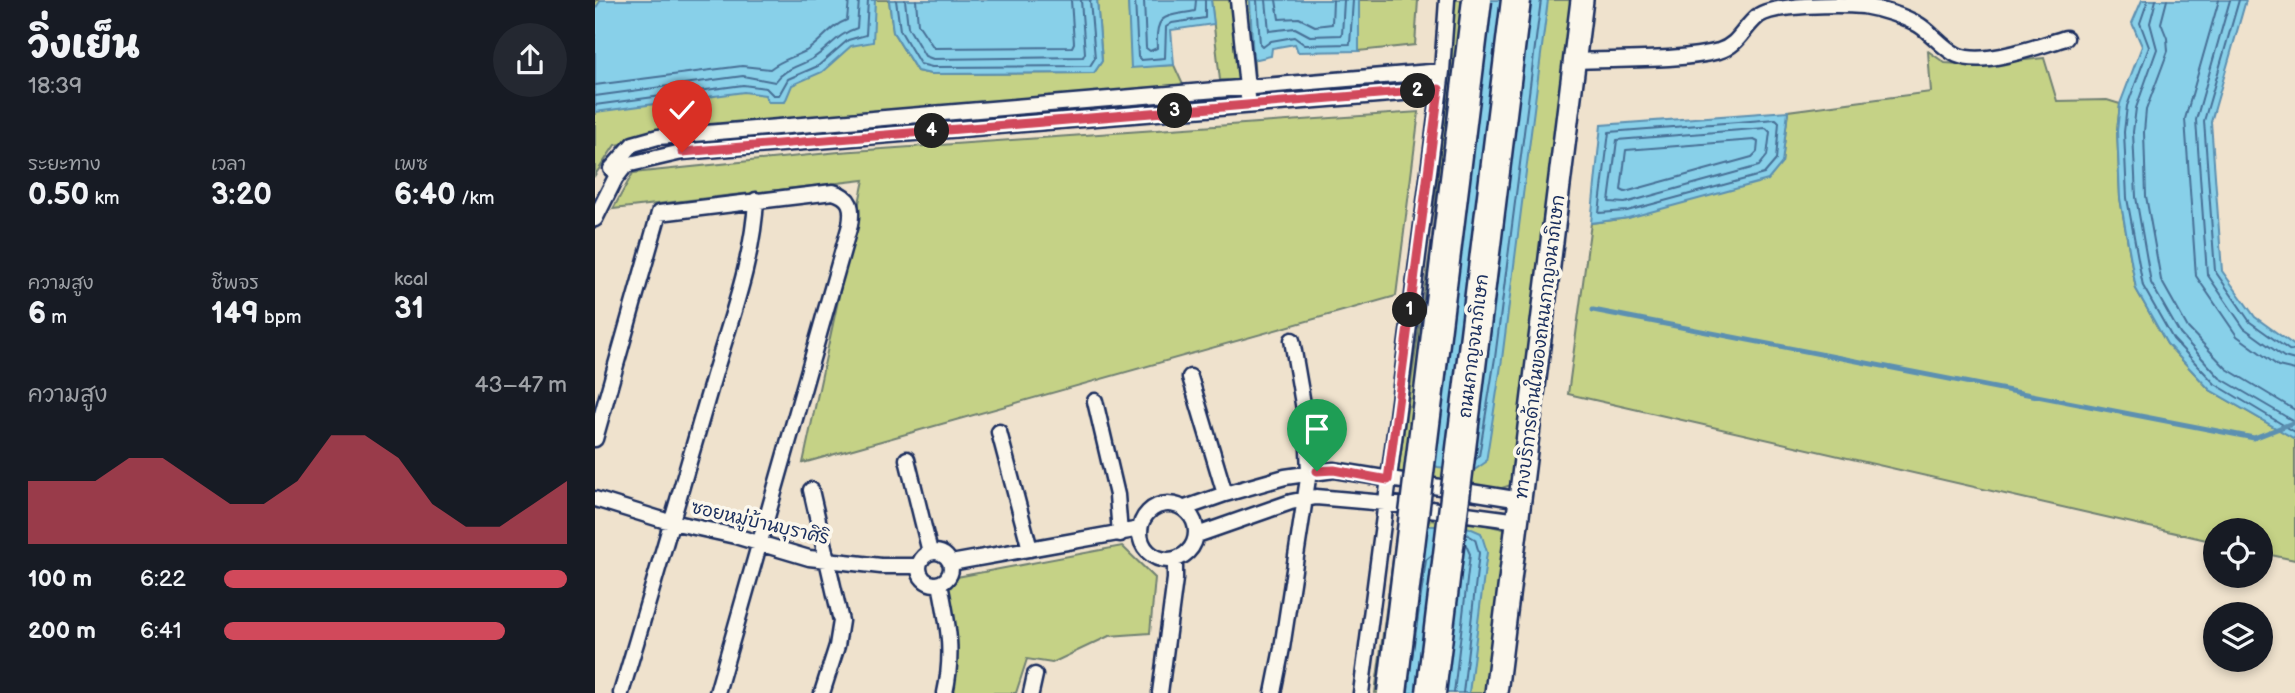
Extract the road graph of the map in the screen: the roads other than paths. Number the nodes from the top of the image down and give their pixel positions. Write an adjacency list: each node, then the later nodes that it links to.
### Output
1 (1238, 0): 11 (street)
2 (1447, 0): 9 (street)
3 (1477, 0): 54 (highway, bridge)
4 (1516, 0): 55 (highway, ถนนกาญจนาภิเษก, bridge)
5 (1582, 0): 8 (main road, ทางบริการด้านในของถนนกาญจนาภิเษก)
6 (1862, 3): 7 (street); 8 (street)
7 (2066, 38)
8 (1574, 61): 32 (main road, ทางบริการด้านในของถนนกาญจนาภิเษก)
9 (1442, 71): 10 (street); 11 (street)
10 (1439, 89): 12 (street); 25 (street)
11 (1246, 90): 12 (street); 13 (street)
12 (1249, 105): 14 (street)
13 (1031, 106): 14 (street); 15 (street)
14 (1033, 123): 17 (street)
15 (595, 197)
16 (756, 200): 22 (street); 33 (street); 37 (street)
17 (595, 219)
18 (1292, 340): 24 (street)
19 (1190, 377): 27 (street)
20 (1095, 401): 35 (street)
21 (999, 432): 38 (street)
22 (595, 439)
23 (907, 459): 39 (street)
24 (1309, 472): 25 (street); 27 (street); 29 (street)
25 (1388, 480): 30 (street); 32 (street)
26 (811, 490): 41 (street)
27 (1225, 494): 31 (street)
28 (595, 499): 33 (street, ซอยหมู่บ้านบุราศิริ)
29 (1303, 499): 30 (street); 36 (street); 52 (street)
30 (1385, 503): 32 (street); 53 (street)
31 (1185, 509): 34 (street); 36 (street)
32 (1520, 510): 56 (main road, ทางบริการด้านในของถนนกาญจนาภิเษก)
33 (673, 523): 37 (street, ซอยหมู่บ้านบุราศิริ); 46 (street)
34 (1140, 529): 35 (street); 40 (street)
35 (1120, 534): 38 (street)
36 (1197, 535): 40 (street)
37 (761, 544): 41 (street, ซอยหมู่บ้านบุราศิริ); 47 (street)
38 (1030, 549): 42 (street)
39 (930, 552): 42 (street); 43 (street)
40 (1175, 559): 51 (street)
41 (828, 560): 43 (street, ซอยหมู่บ้านบุราศิริ); 48 (street)
42 (951, 564): 44 (street)
43 (919, 566): 44 (street)
44 (940, 584): 49 (street)
45 (1035, 676): 50 (street)
46 (621, 693)
47 (717, 693)
48 (822, 693)
49 (945, 693)
50 (1031, 693)
51 (1160, 693)
52 (1273, 693)
53 (1361, 693)
54 (1392, 693)
55 (1431, 693)
56 (1496, 693)

